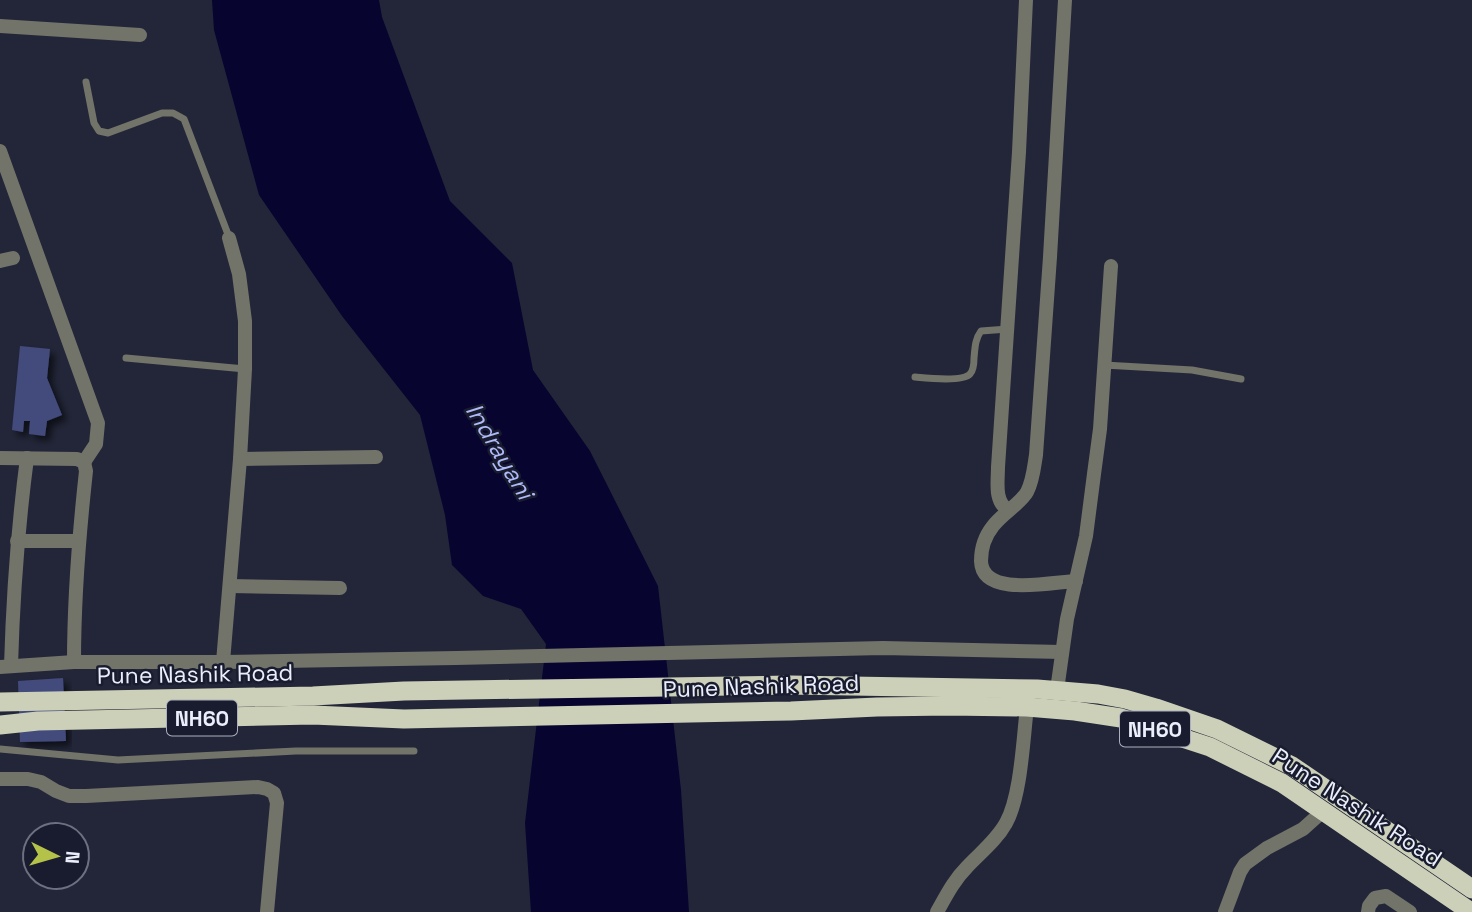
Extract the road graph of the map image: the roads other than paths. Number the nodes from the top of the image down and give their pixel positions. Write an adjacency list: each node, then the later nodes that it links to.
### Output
1 (1026, 0): 9 (street)
2 (1065, 0): 20 (street)
3 (0, 26): 4 (street)
4 (140, 35)
5 (86, 82): 7 (lane)
6 (0, 151): 19 (street)
7 (229, 238): 12 (street)
8 (1111, 266): 11 (street)
9 (1009, 330): 13 (lane); 20 (street)
10 (126, 358): 12 (lane)
11 (1104, 365): 14 (lane); 23 (street)
12 (245, 369): 18 (street)
13 (915, 377)
14 (1241, 379)
15 (376, 457): 18 (street)
16 (0, 458): 17 (street)
17 (27, 458): 19 (street); 21 (street)
18 (240, 459): 24 (street)
19 (84, 462): 22 (street)
20 (1008, 510): 23 (street)
21 (17, 541): 22 (street); 29 (street)
22 (78, 541): 27 (street)
23 (1076, 581): 26 (street)
24 (230, 586): 25 (street); 28 (street)
25 (340, 588)
26 (1062, 652): 28 (street); 30 (street)
27 (74, 662): 28 (street); 29 (street)
28 (223, 662)
29 (6, 666)
30 (1056, 690): 31 (highway, Pune Nashik Road / NH60); 38 (highway, Pune Nashik Road / NH60)
31 (0, 702)
32 (1027, 707): 33 (highway, Pune Nashik Road / NH60); 37 (highway, Pune Nashik Road / NH60); 40 (street)
33 (0, 725)
34 (0, 749): 35 (lane)
35 (414, 751)
36 (0, 779): 39 (street)
37 (1323, 811): 41 (street); 44 (highway, Pune Nashik Road / NH60)
38 (1472, 890)
39 (267, 912)
40 (937, 912)
41 (1225, 912)
42 (1368, 912): 43 (street)
43 (1410, 912)
44 (1471, 912)

